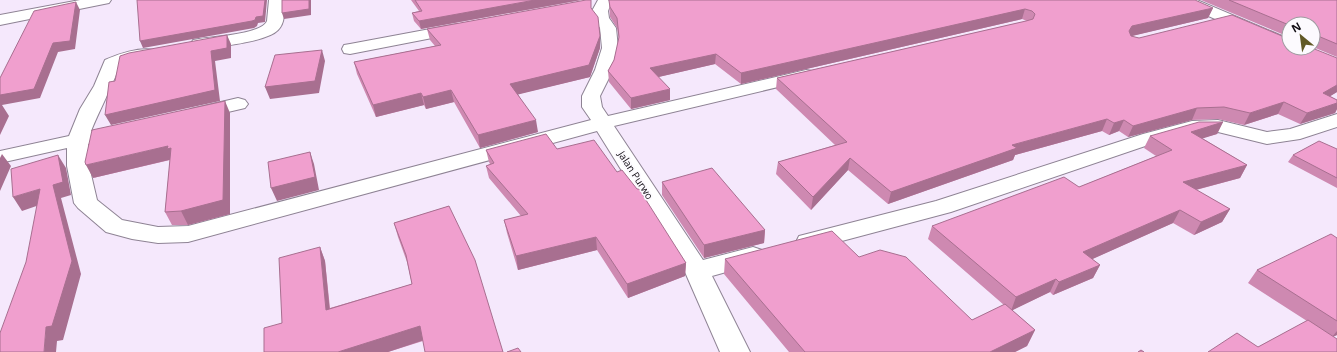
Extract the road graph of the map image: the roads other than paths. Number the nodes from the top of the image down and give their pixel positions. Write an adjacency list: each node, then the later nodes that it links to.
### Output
1 (104, 0): 7 (street)
2 (276, 0): 11 (street)
3 (1184, 0): 6 (street)
4 (608, 1): 5 (street); 18 (street, Jalan Purwo)
5 (584, 6)
6 (1228, 19): 8 (street); 10 (street)
7 (0, 20)
8 (1206, 25)
9 (475, 26): 12 (street)
10 (1281, 42)
11 (183, 47)
12 (350, 49)
13 (160, 51): 20 (street)
14 (820, 72): 18 (street)
15 (238, 104): 16 (street)
16 (177, 118)
17 (1337, 120): 22 (street)
18 (603, 123): 20 (street); 22 (street, Jalan Purwo)
19 (108, 133): 20 (street)
20 (77, 140): 21 (street)
21 (0, 157)
22 (697, 271): 23 (street, Jalan Purwo)
23 (735, 352)

